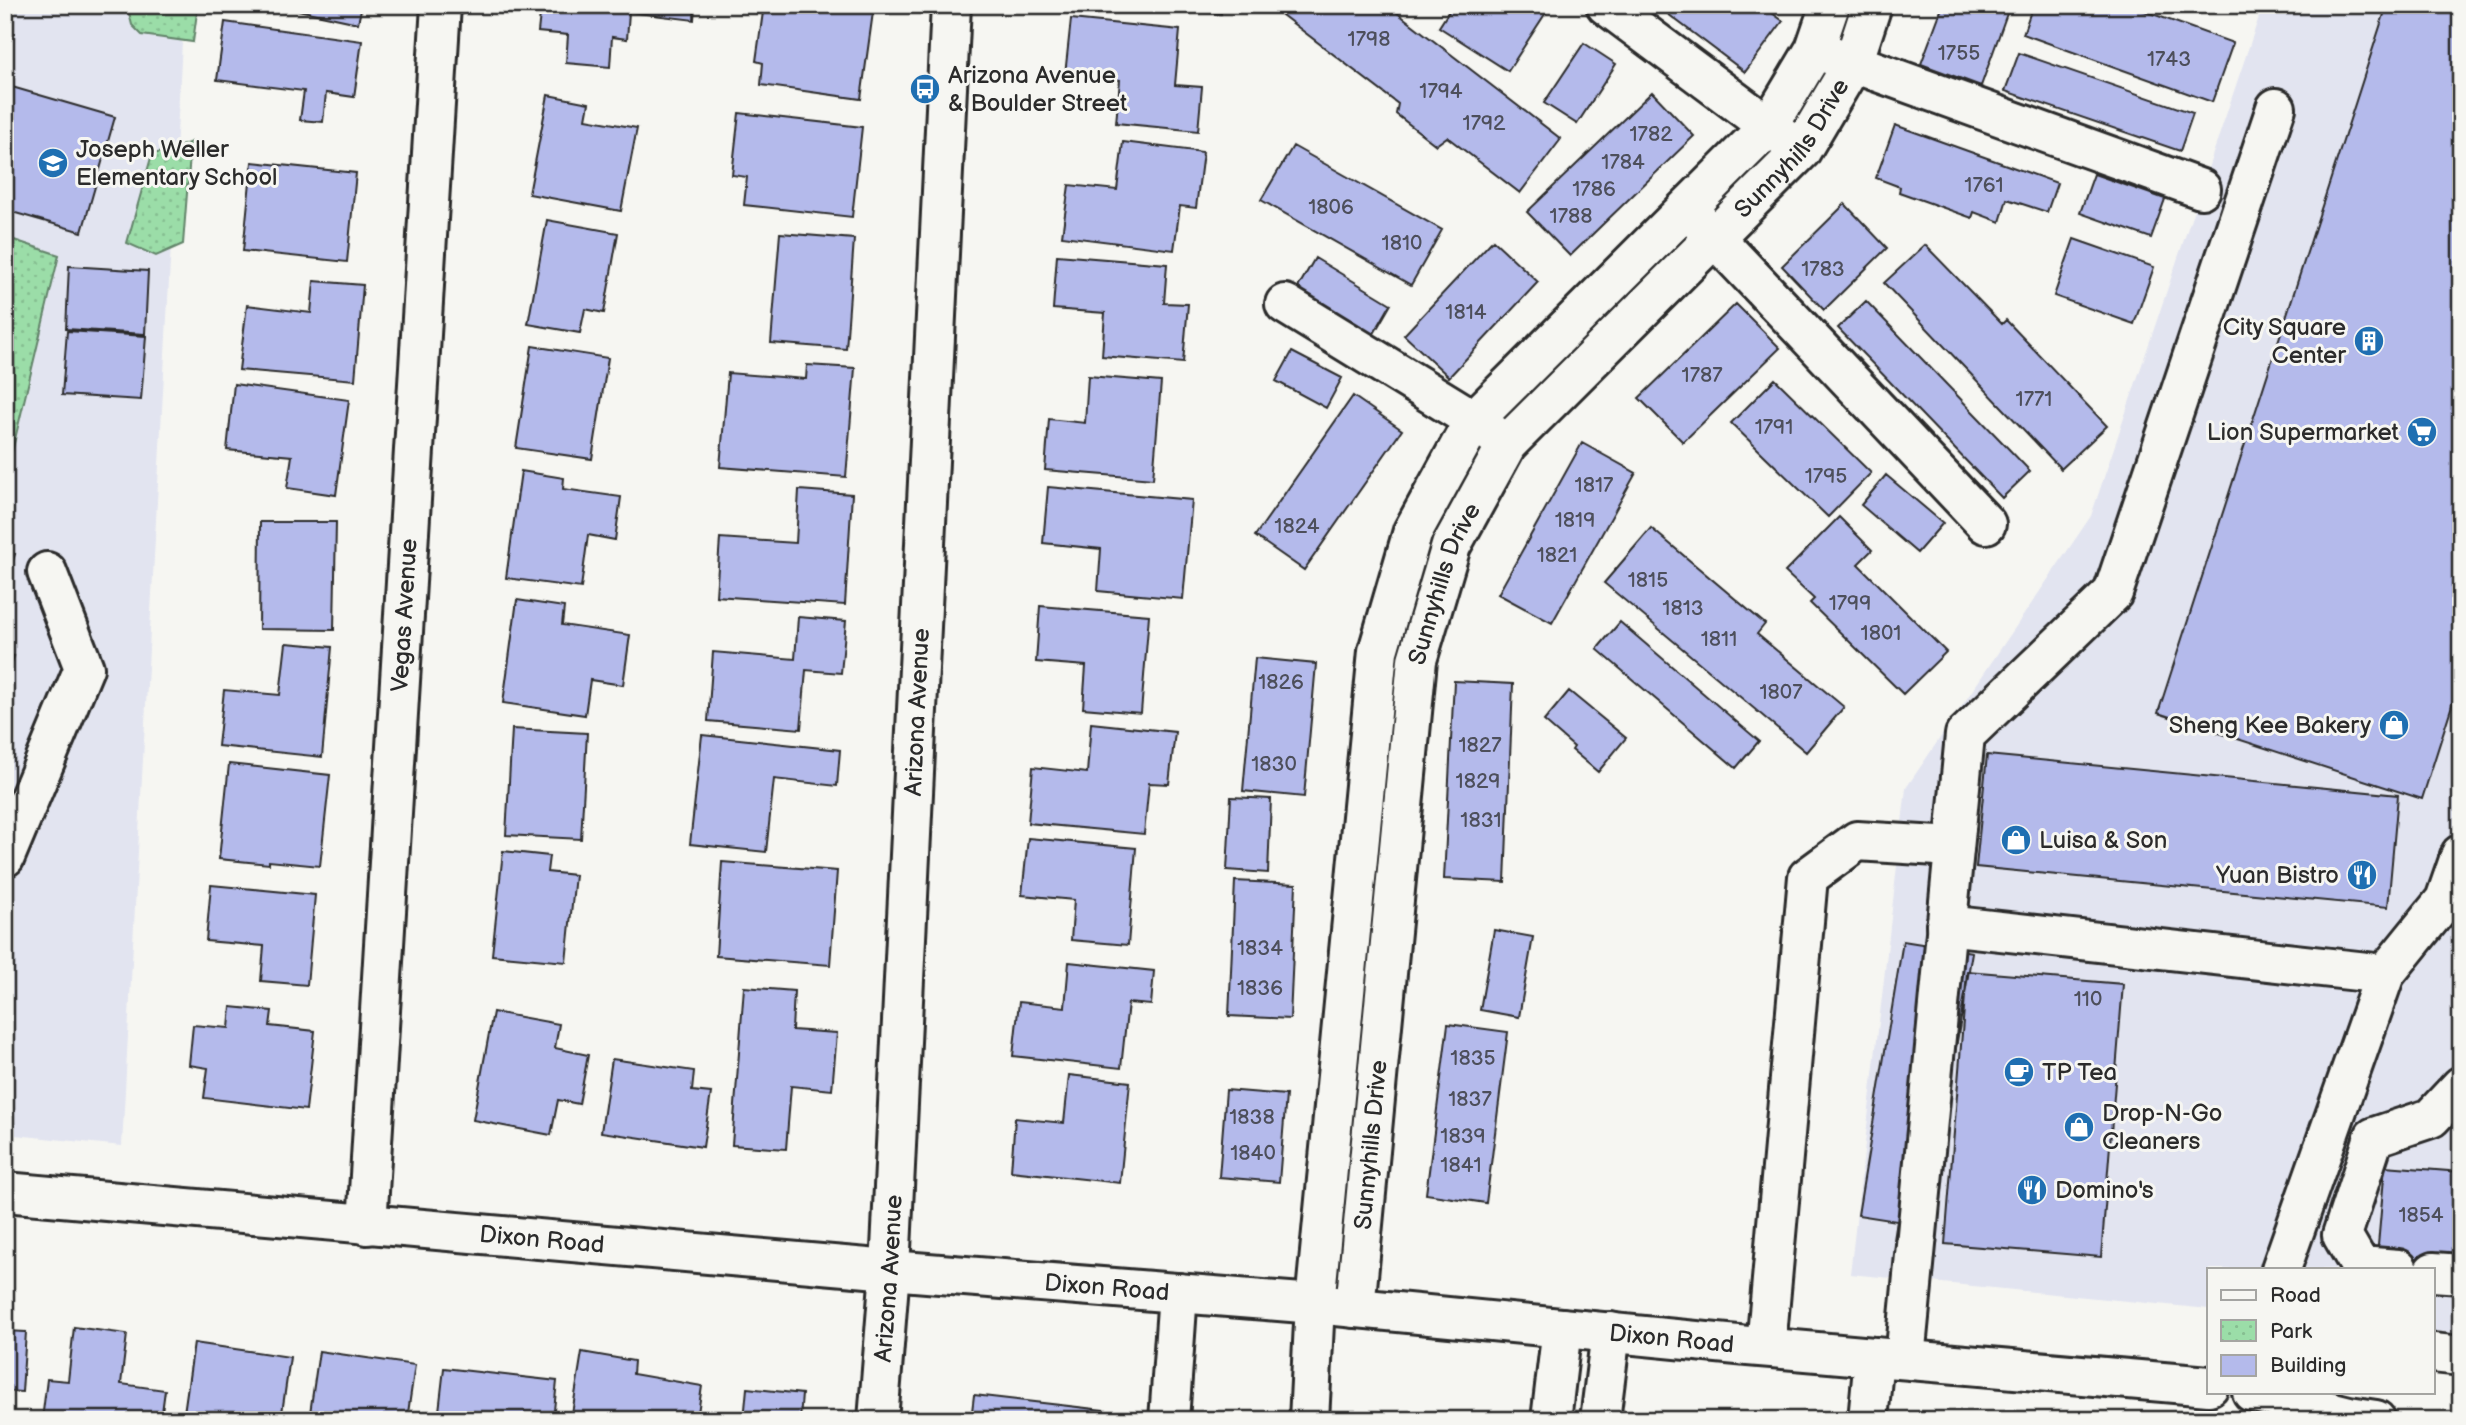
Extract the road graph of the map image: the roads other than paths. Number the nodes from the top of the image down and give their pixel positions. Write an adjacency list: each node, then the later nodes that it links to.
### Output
1 (441, 5): 26 (street, Vegas Avenue)
2 (951, 5): 29 (street, Arizona Avenue)
3 (1606, 5): 9 (street)
4 (1830, 5): 6 (street, Sunnyhills Drive)
5 (1872, 5): 7 (street, Sunnyhills Drive)
6 (1815, 49): 7 (street); 9 (street, Sunnyhills Drive)
7 (1853, 63): 10 (street, Sunnyhills Drive); 11 (street)
8 (2276, 108): 19 (street)
9 (1769, 126): 10 (street); 12 (street, Sunnyhills Drive)
10 (1801, 151): 13 (street, Sunnyhills Drive)
11 (2202, 189)
12 (1686, 208): 13 (street); 15 (street, Sunnyhills Drive)
13 (1714, 237): 16 (street, Sunnyhills Drive); 17 (street)
14 (1285, 304): 15 (street)
15 (1474, 420): 16 (street); 33 (street, Sunnyhills Drive)
16 (1507, 444): 34 (street, Sunnyhills Drive)
17 (1986, 524)
18 (47, 572): 21 (street)
19 (1954, 847): 22 (street); 37 (street)
20 (2461, 854): 23 (street)
21 (5, 857)
22 (1946, 925): 23 (street); 40 (street)
23 (2385, 974): 27 (street)
24 (2461, 1086): 28 (street)
25 (5, 1192): 26 (street, Dixon Road)
26 (367, 1225): 29 (street, Dixon Road)
27 (2281, 1268)
28 (2385, 1268)
29 (890, 1270): 32 (street, Dixon Road); 43 (street, Arizona Avenue)
30 (2434, 1272): 31 (street)
31 (2461, 1274)
32 (1178, 1293): 33 (street, Dixon Road); 44 (street)
33 (1315, 1304): 34 (street, Dixon Road); 45 (street, Sunnyhills Drive)
34 (1355, 1308): 35 (street, Dixon Road)
35 (1562, 1328): 36 (street, Dixon Road); 46 (street)
36 (1611, 1332): 37 (street, Dixon Road); 47 (street)
37 (1766, 1347): 40 (street, Dixon Road)
38 (2434, 1353): 39 (street)
39 (2461, 1356)
40 (1889, 1358): 41 (street, Dixon Road); 48 (street)
41 (2207, 1386)
42 (2260, 1394): 49 (street)
43 (878, 1420)
44 (1169, 1420)
45 (1309, 1420)
46 (1551, 1420)
47 (1601, 1420)
48 (1868, 1420)
49 (2376, 1420)

